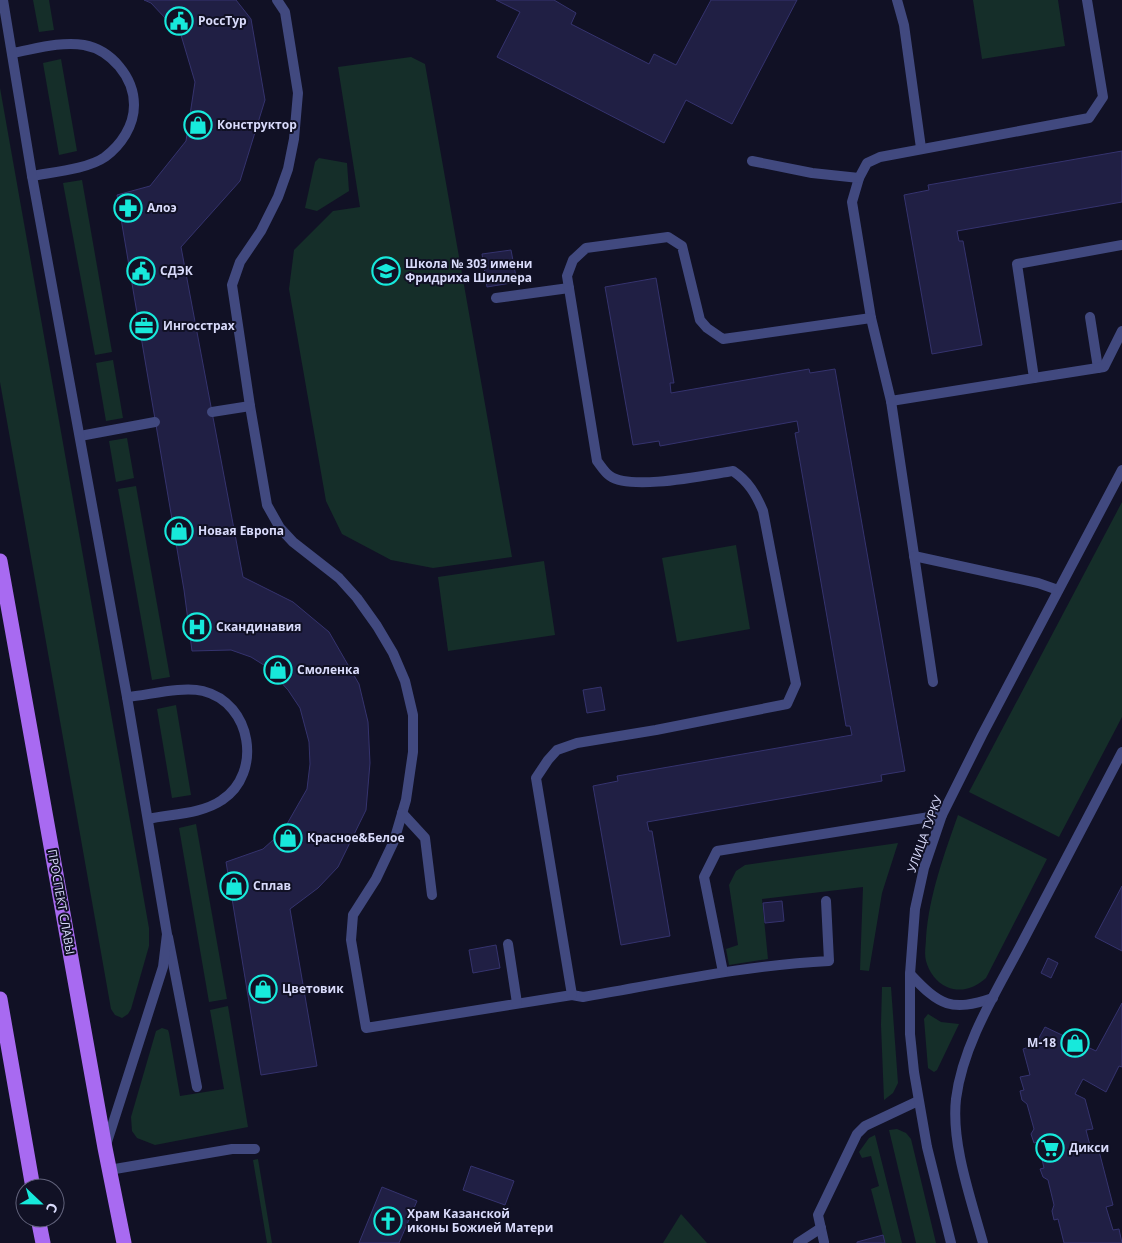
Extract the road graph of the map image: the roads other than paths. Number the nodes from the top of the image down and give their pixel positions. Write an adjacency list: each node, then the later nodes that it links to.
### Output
1 (3, 0): 5 (street)
2 (277, 0): 19 (street)
3 (896, 0): 6 (street)
4 (1086, 0): 6 (street)
5 (12, 53): 8 (street); 8 (street)
6 (921, 148): 9 (street)
7 (752, 161): 9 (street)
8 (32, 176): 22 (street)
9 (858, 178): 14 (street)
10 (1122, 244): 17 (street)
11 (569, 288): 12 (street); 14 (street); 39 (street)
12 (496, 298)
13 (1090, 317): 16 (street)
14 (871, 318): 18 (street)
15 (1122, 331): 16 (street)
16 (1098, 368): 17 (street)
17 (1034, 378): 18 (street)
18 (891, 401): 24 (street)
19 (250, 406): 20 (street); 30 (street)
20 (212, 412)
21 (155, 422): 22 (street)
22 (80, 436): 28 (street)
23 (1122, 470): 26 (street, УЛИЦА ТУРКУ)
24 (914, 556): 26 (street); 27 (street)
25 (0, 561): 45 (main road, ПРОСПЕКТ СЛАВЫ)
26 (1058, 590): 31 (street, УЛИЦА ТУРКУ)
27 (933, 682)
28 (127, 697): 32 (street); 32 (street)
29 (1122, 752): 40 (street)
30 (402, 813): 33 (street); 42 (street)
31 (942, 816): 37 (street); 38 (street, УЛИЦА ТУРКУ)
32 (148, 818): 35 (street)
33 (432, 895)
34 (826, 901): 37 (street)
35 (167, 934): 43 (street); 45 (street)
36 (508, 944): 42 (street)
37 (723, 972): 39 (street)
38 (910, 974): 40 (street); 44 (street, УЛИЦА ТУРКУ)
39 (572, 995): 42 (street)
40 (993, 998): 56 (street)
41 (0, 1000): 48 (main road)
42 (517, 1003)
43 (197, 1087)
44 (918, 1101): 50 (street); 55 (street, УЛИЦА ТУРКУ)
45 (105, 1148): 47 (main road, ПРОСПЕКТ СЛАВЫ)
46 (255, 1149): 47 (street)
47 (110, 1170): 53 (main road, ПРОСПЕКТ СЛАВЫ)
48 (31, 1178)
49 (40, 1228): 52 (main road)
50 (821, 1228): 51 (street); 54 (street)
51 (824, 1242)
52 (43, 1243)
53 (124, 1243)
54 (798, 1243)
55 (951, 1243)
56 (982, 1243)

